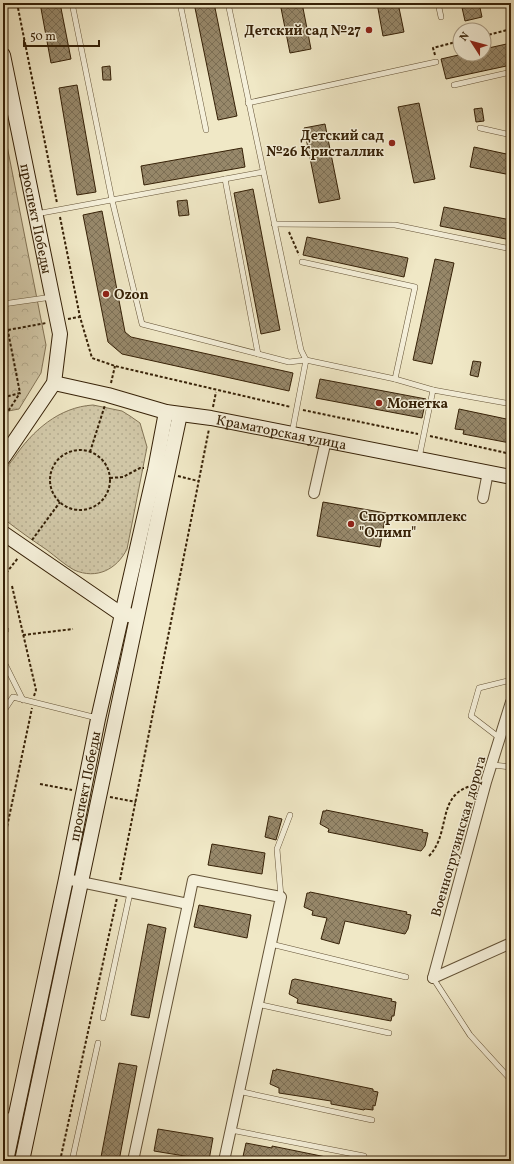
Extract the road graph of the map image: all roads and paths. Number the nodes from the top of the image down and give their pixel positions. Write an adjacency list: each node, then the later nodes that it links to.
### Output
1 (17, 3): 22 (path)
2 (72, 3): 21 (lane)
3 (180, 3): 17 (lane)
4 (228, 3): 15 (lane)
5 (438, 3): 6 (lane)
6 (441, 17)
7 (511, 29): 8 (path)
8 (492, 34)
9 (452, 44): 10 (path)
10 (433, 48)
11 (3, 55): 23 (main road, проспект Победы)
12 (436, 62): 15 (lane)
13 (511, 72): 14 (lane)
14 (454, 85)
15 (248, 103): 19 (lane)
16 (480, 128): 18 (lane)
17 (206, 130)
18 (511, 134)
19 (263, 172): 20 (lane); 24 (lane)
20 (225, 179): 21 (lane); 33 (lane)
21 (112, 200): 22 (lane); 33 (lane)
22 (58, 210): 23 (lane); 30 (path)
23 (35, 214): 28 (main road, проспект Победы)
24 (274, 224): 25 (lane); 34 (lane)
25 (286, 224): 26 (lane); 27 (path)
26 (511, 249)
27 (302, 262): 36 (lane)
28 (53, 296): 29 (lane); 31 (main road, проспект Победы)
29 (3, 304): 32 (path)
30 (80, 317): 31 (path); 35 (path)
31 (58, 321): 32 (path); 37 (main road, проспект Победы)
32 (8, 330): 41 (path)
33 (258, 354): 34 (lane)
34 (306, 360): 36 (lane); 44 (lane)
35 (115, 366): 40 (path); 42 (path)
36 (395, 379): 39 (lane)
37 (54, 383): 42 (main road, Краматорская улица); 54 (main road)
38 (3, 385): 41 (path)
39 (433, 390): 43 (lane); 50 (lane)
40 (216, 391): 44 (path); 47 (path)
41 (20, 393): 48 (path)
42 (108, 395): 45 (main road, Краматорская улица); 52 (path)
43 (511, 404)
44 (298, 408): 49 (lane); 50 (path)
45 (166, 412): 46 (main road, Краматорская улица); 62 (main road, проспект Победы)
46 (180, 414): 47 (main road, Краматорская улица); 63 (main road)
47 (211, 418): 49 (main road, Краматорская улица); 82 (path)
48 (3, 419)
49 (292, 434): 51 (main road, Краматорская улица)
50 (423, 435): 53 (path); 55 (lane)
51 (326, 440): 55 (main road, Краматорская улица); 58 (street)
52 (90, 452): 52 (path)
53 (511, 454)
54 (3, 458)
55 (418, 459): 56 (main road, Краматорская улица)
56 (488, 472): 57 (main road, Краматорская улица); 59 (street)
57 (511, 476)
58 (314, 493)
59 (483, 498)
60 (3, 533): 62 (main road)
61 (12, 586): 65 (path)
62 (121, 614): 63 (main road); 72 (main road, проспект Победы)
63 (137, 615): 81 (main road)
64 (73, 628): 65 (path)
65 (23, 635): 69 (path)
66 (3, 660): 68 (lane)
67 (511, 680): 73 (lane)
68 (24, 700): 69 (lane); 71 (lane)
69 (33, 702): 72 (lane); 78 (path)
70 (511, 702): 73 (street, Военногрузинская дорога)
71 (3, 712)
72 (98, 719): 80 (main road, проспект Победы)
73 (501, 739): 74 (street, Военногрузинская дорога)
74 (493, 764): 75 (lane); 76 (street, Военногрузинская дорога)
75 (511, 768)
76 (486, 782): 79 (path); 89 (street, Военногрузинская дорога)
77 (290, 815): 84 (lane)
78 (3, 846)
79 (429, 856)
80 (66, 879): 81 (street); 96 (main road, проспект Победы)
81 (81, 882): 82 (street); 101 (main road)
82 (118, 890): 83 (street); 103 (path)
83 (130, 893): 85 (street); 91 (lane)
84 (281, 897): 85 (street); 87 (street)
85 (188, 904): 105 (street)
86 (511, 942): 89 (street)
87 (271, 944): 88 (lane); 90 (street)
88 (406, 977)
89 (434, 978): 94 (lane)
90 (258, 1004): 92 (lane); 95 (street)
91 (103, 1018)
92 (390, 1033)
93 (98, 1043): 104 (lane)
94 (511, 1080)
95 (238, 1091): 97 (lane); 98 (street)
96 (9, 1116): 100 (main road, проспект Победы)
97 (372, 1120)
98 (231, 1130): 99 (lane); 106 (street)
99 (364, 1156)
100 (6, 1161)
101 (23, 1161): 102 (street)
102 (26, 1161)
103 (60, 1161)
104 (72, 1161)
105 (134, 1161)
106 (224, 1161)

